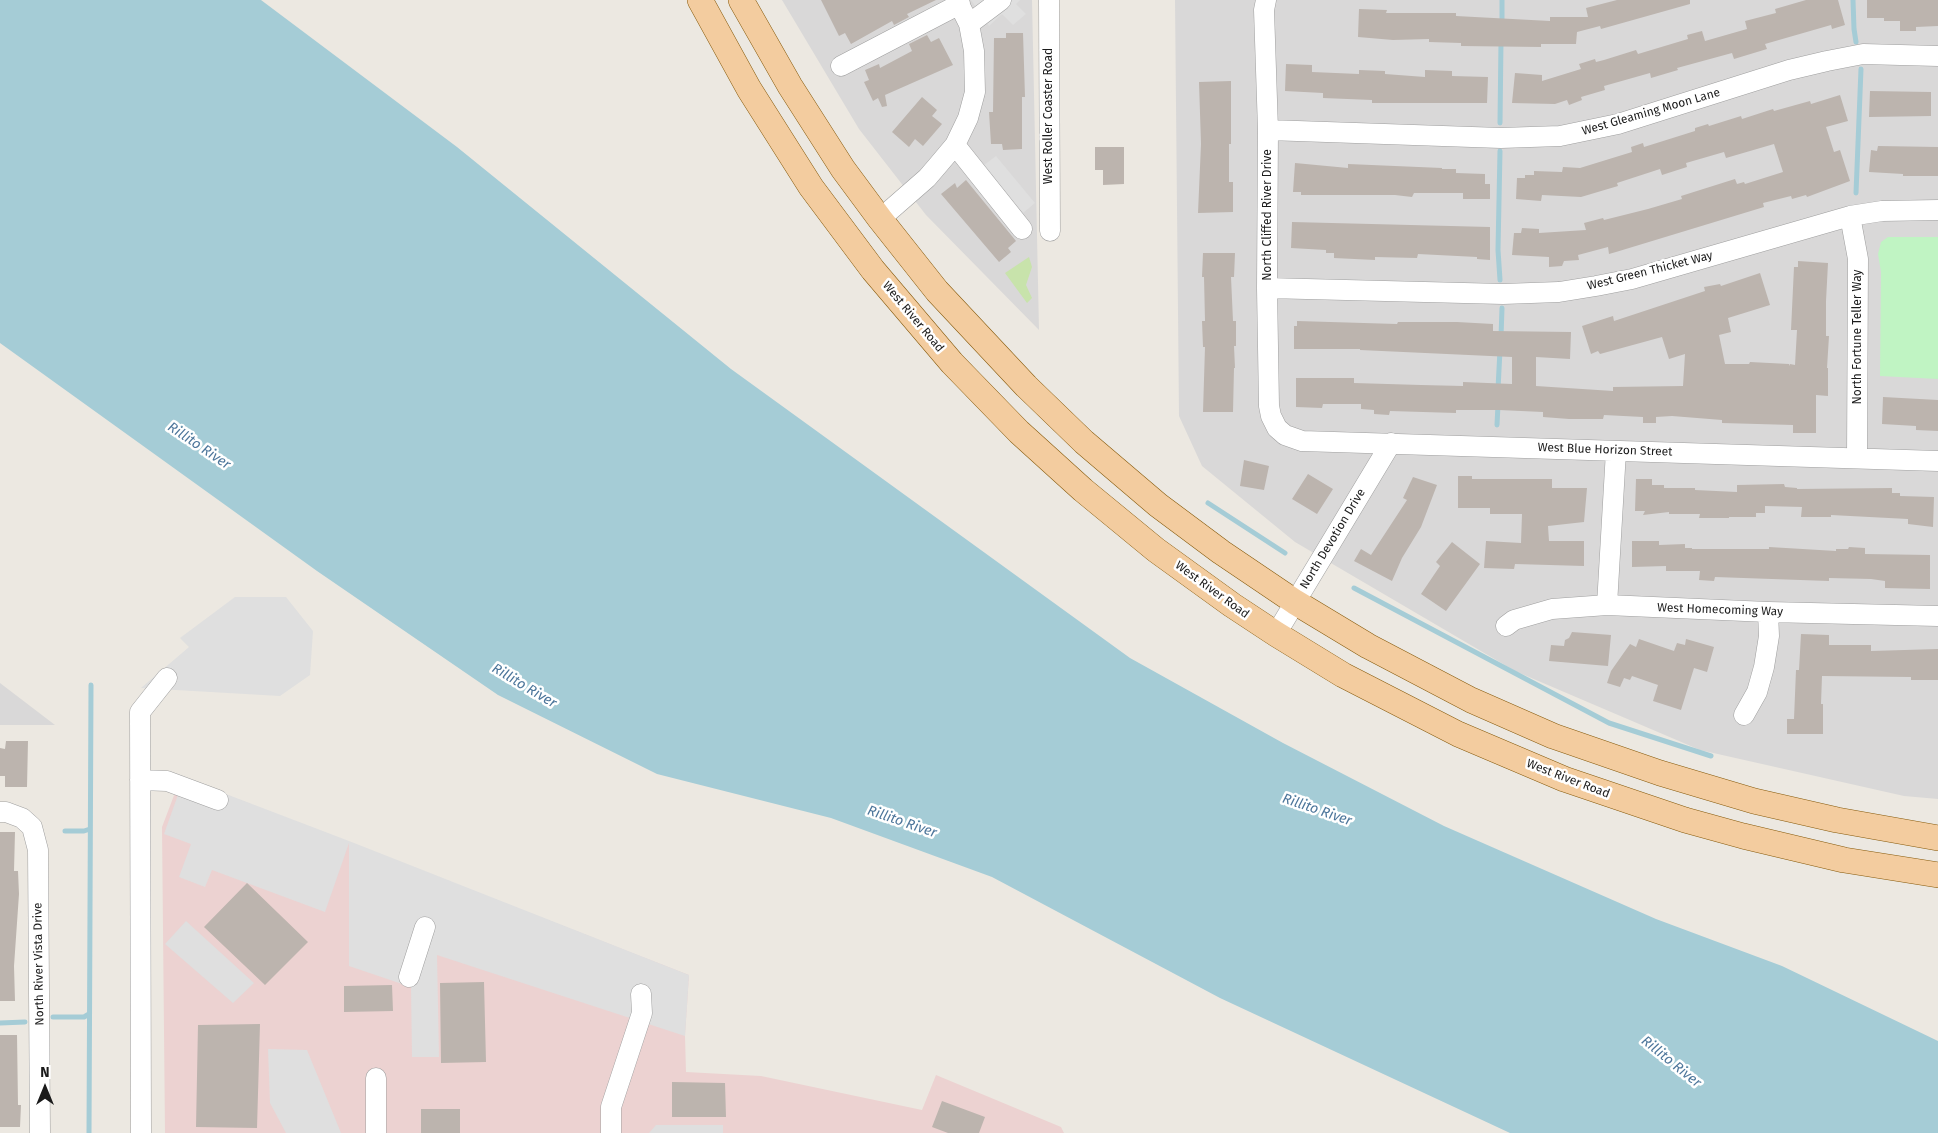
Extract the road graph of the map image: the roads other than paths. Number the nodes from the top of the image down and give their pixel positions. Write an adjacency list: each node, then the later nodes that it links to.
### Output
1 (700, 0): 28 (main road, West River Road)
2 (742, 0): 14 (main road)
3 (1000, 0): 7 (street)
4 (1048, 0): 16 (street, West Roller Coaster Road)
5 (1266, 0): 10 (street, North Cliffed River Drive)
6 (958, 2): 7 (street); 9 (street)
7 (970, 24): 11 (street)
8 (1938, 56): 10 (street, West Gleaming Moon Lane)
9 (841, 66)
10 (1268, 130): 17 (street, North Cliffed River Drive)
11 (955, 145): 14 (street); 15 (street)
12 (1938, 210): 13 (street, West Green Thicket Way)
13 (1850, 216): 17 (street, West Green Thicket Way); 21 (street, North Fortune Teller Way)
14 (880, 220): 23 (main road)
15 (1022, 229)
16 (1050, 231)
17 (1267, 288): 18 (street, North Cliffed River Drive)
18 (1272, 431): 19 (street, West Blue Horizon Street)
19 (1391, 443): 20 (street, West Blue Horizon Street); 23 (street, North Devotion Drive)
20 (1616, 451): 21 (street, West Blue Horizon Street); 24 (street)
21 (1857, 458): 22 (street, West Blue Horizon Street)
22 (1938, 461)
23 (1295, 602): 28 (street, North Devotion Drive); 34 (main road)
24 (1607, 605): 25 (street, West Homecoming Way); 27 (street, West Homecoming Way)
25 (1768, 612): 26 (street, West Homecoming Way); 30 (street)
26 (1938, 616)
27 (1506, 626)
28 (1276, 634): 35 (main road, West River Road)
29 (167, 678): 31 (street)
30 (1744, 715)
31 (140, 780): 32 (street); 41 (street)
32 (218, 800)
33 (3, 812): 40 (street, North River Vista Drive)
34 (1938, 838)
35 (1938, 875)
36 (425, 927): 37 (street)
37 (409, 977)
38 (641, 994): 43 (street)
39 (376, 1078): 42 (street)
40 (40, 1133)
41 (140, 1133)
42 (376, 1133)
43 (611, 1133)

